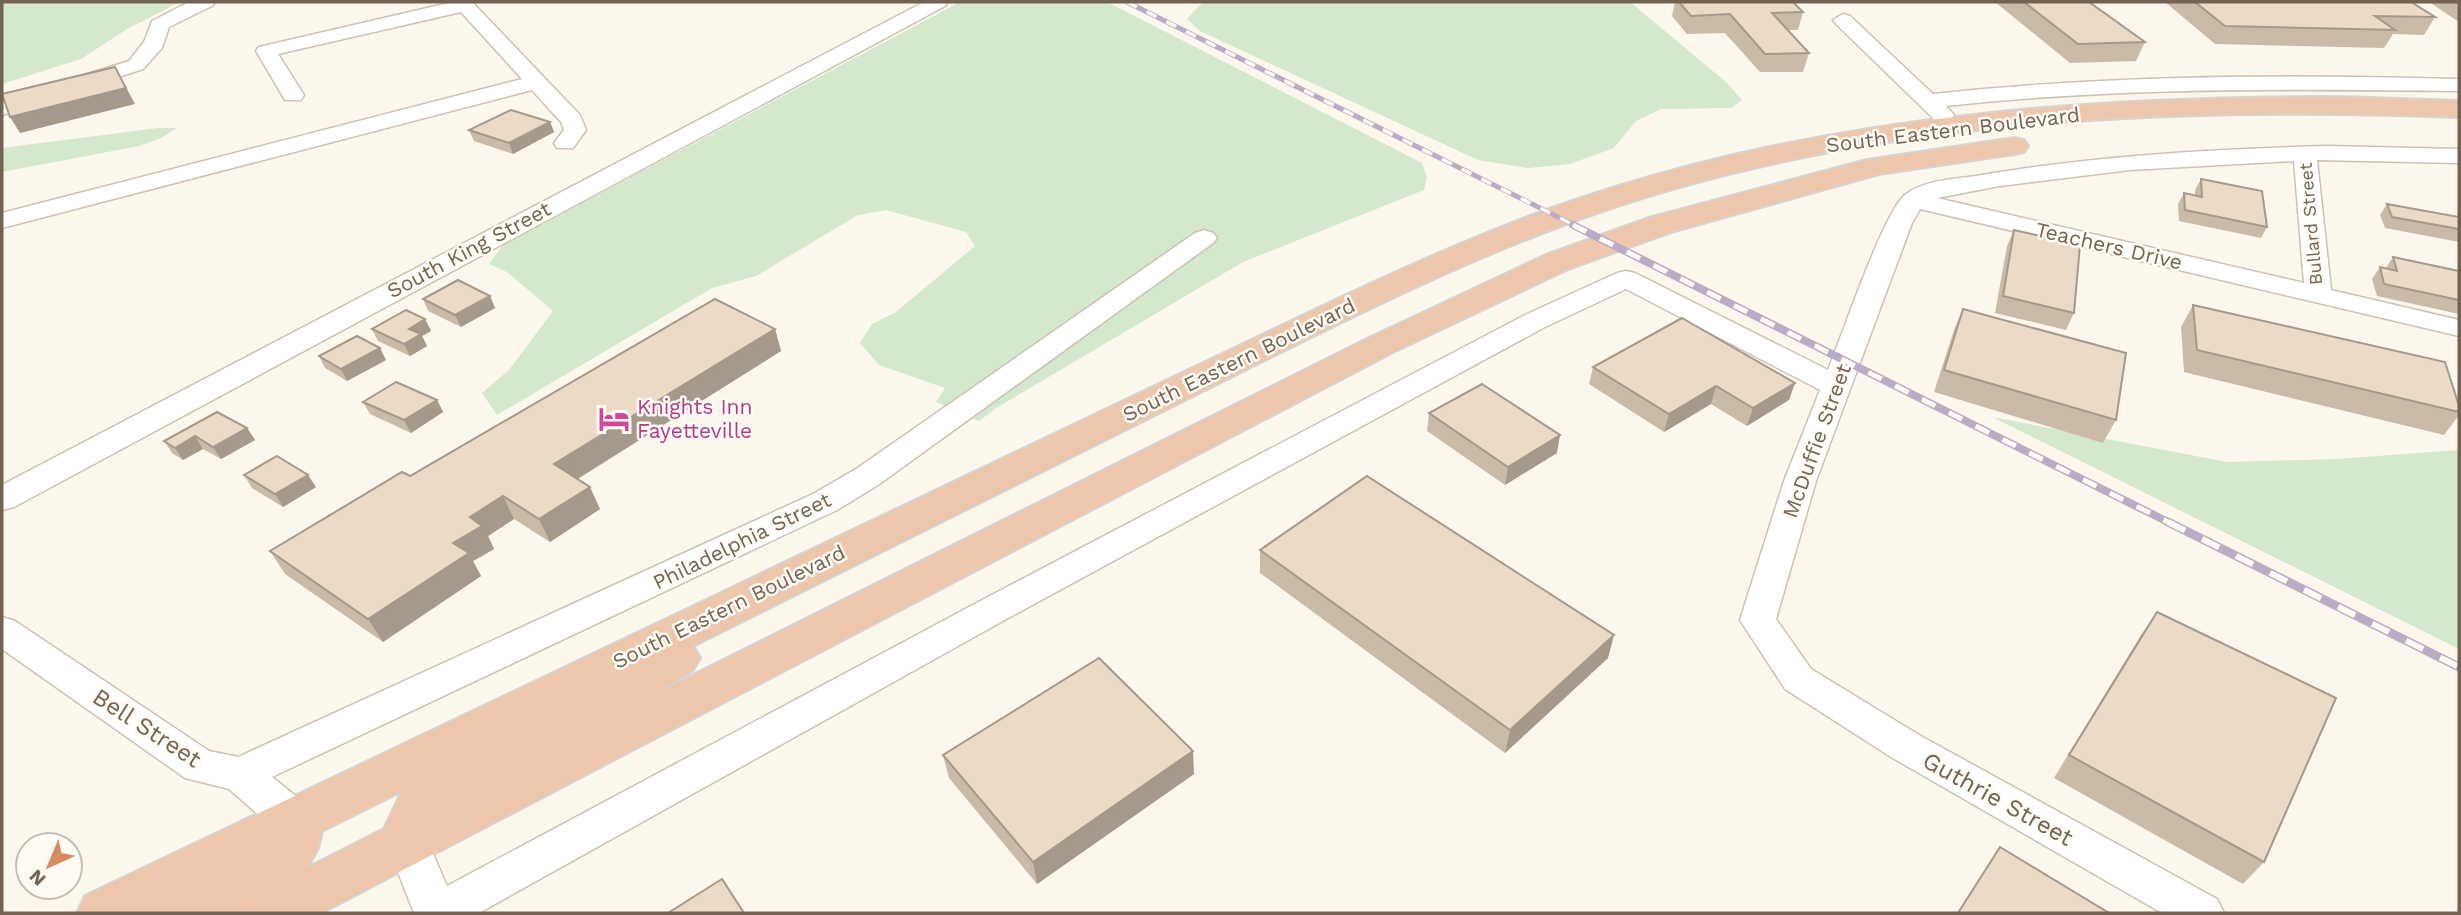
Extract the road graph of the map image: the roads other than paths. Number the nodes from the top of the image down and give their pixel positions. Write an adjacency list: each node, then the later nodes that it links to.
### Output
1 (205, 2): 9 (street)
2 (938, 2): 25 (street, South King Street)
3 (463, 3): 5 (street); 7 (street)
4 (1843, 20): 11 (street)
5 (537, 82): 13 (street); 20 (street)
6 (2459, 85): 11 (street, South Eastern Boulevard)
7 (293, 95)
8 (2190, 106): 10 (highway, South Eastern Boulevard); 11 (highway, South Eastern Boulevard); 14 (highway)
9 (2, 108)
10 (2459, 109)
11 (1941, 114): 19 (highway); 26 (highway, South Eastern Boulevard)
12 (2459, 133): 14 (highway, South Eastern Boulevard)
13 (565, 143)
14 (2005, 147): 17 (street); 19 (highway, South Eastern Boulevard)
15 (2305, 154): 16 (street); 17 (street); 22 (street, Bullard Street)
16 (2459, 156)
17 (2030, 175): 18 (street)
18 (1913, 200): 22 (street, Teachers Drive); 24 (street, McDuffie Street)
19 (1738, 203): 31 (highway, South Eastern Boulevard)
20 (2, 221)
21 (1204, 238): 29 (street, Philadelphia Street)
22 (2318, 295): 23 (street, Teachers Drive)
23 (2459, 328)
24 (1836, 386): 28 (street, McDuffie Street); 35 (street)
25 (2, 499)
26 (898, 525): 30 (highway, South Eastern Boulevard); 31 (highway)
27 (2, 631): 29 (street, Bell Street)
28 (1798, 680): 36 (street, Guthrie Street)
29 (240, 774): 30 (street, Bell Street)
30 (293, 819): 32 (highway, South Eastern Boulevard); 33 (highway)
31 (408, 844): 34 (highway, South Eastern Boulevard); 35 (street)
32 (104, 913)
33 (182, 913)
34 (270, 913)
35 (437, 913)
36 (2202, 913)

